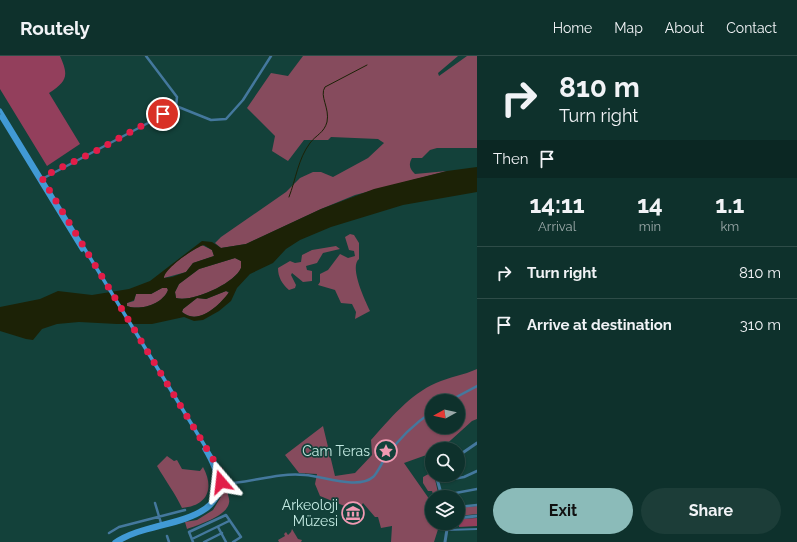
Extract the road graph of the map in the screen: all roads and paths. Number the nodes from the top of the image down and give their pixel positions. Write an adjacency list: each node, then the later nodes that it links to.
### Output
1 (146, 56): 3 (street)
2 (271, 56): 3 (street)
3 (176, 106): 6 (street)
4 (0, 110): 6 (main road)
5 (0, 116): 6 (main road)
6 (41, 179): 10 (main road)
7 (477, 386): 8 (street)
8 (462, 394)
9 (425, 418): 16 (street)
10 (193, 430): 15 (main road); 16 (main road)
11 (477, 443): 12 (street)
12 (465, 451)
13 (477, 471): 14 (street)
14 (465, 477)
15 (217, 484): 16 (street); 27 (main road)
16 (221, 484): 37 (main road)
17 (477, 489): 18 (street)
18 (465, 492)
19 (155, 503): 24 (street)
20 (477, 505): 21 (street)
21 (465, 506)
22 (186, 510): 24 (street)
23 (477, 516): 25 (street)
24 (159, 517): 27 (street); 32 (street)
25 (465, 517)
26 (229, 521): 28 (street); 35 (street); 42 (street)
27 (161, 523): 36 (main road)
28 (218, 526): 33 (street); 35 (street)
29 (465, 529): 30 (street)
30 (477, 529)
31 (447, 530): 43 (street)
32 (109, 533)
33 (222, 534): 40 (street); 41 (street)
34 (167, 536): 38 (street)
35 (192, 539): 39 (street)
36 (114, 542)
37 (119, 542)
38 (169, 542)
39 (193, 542)
40 (204, 542)
41 (226, 542)
42 (233, 542)
43 (445, 542)

